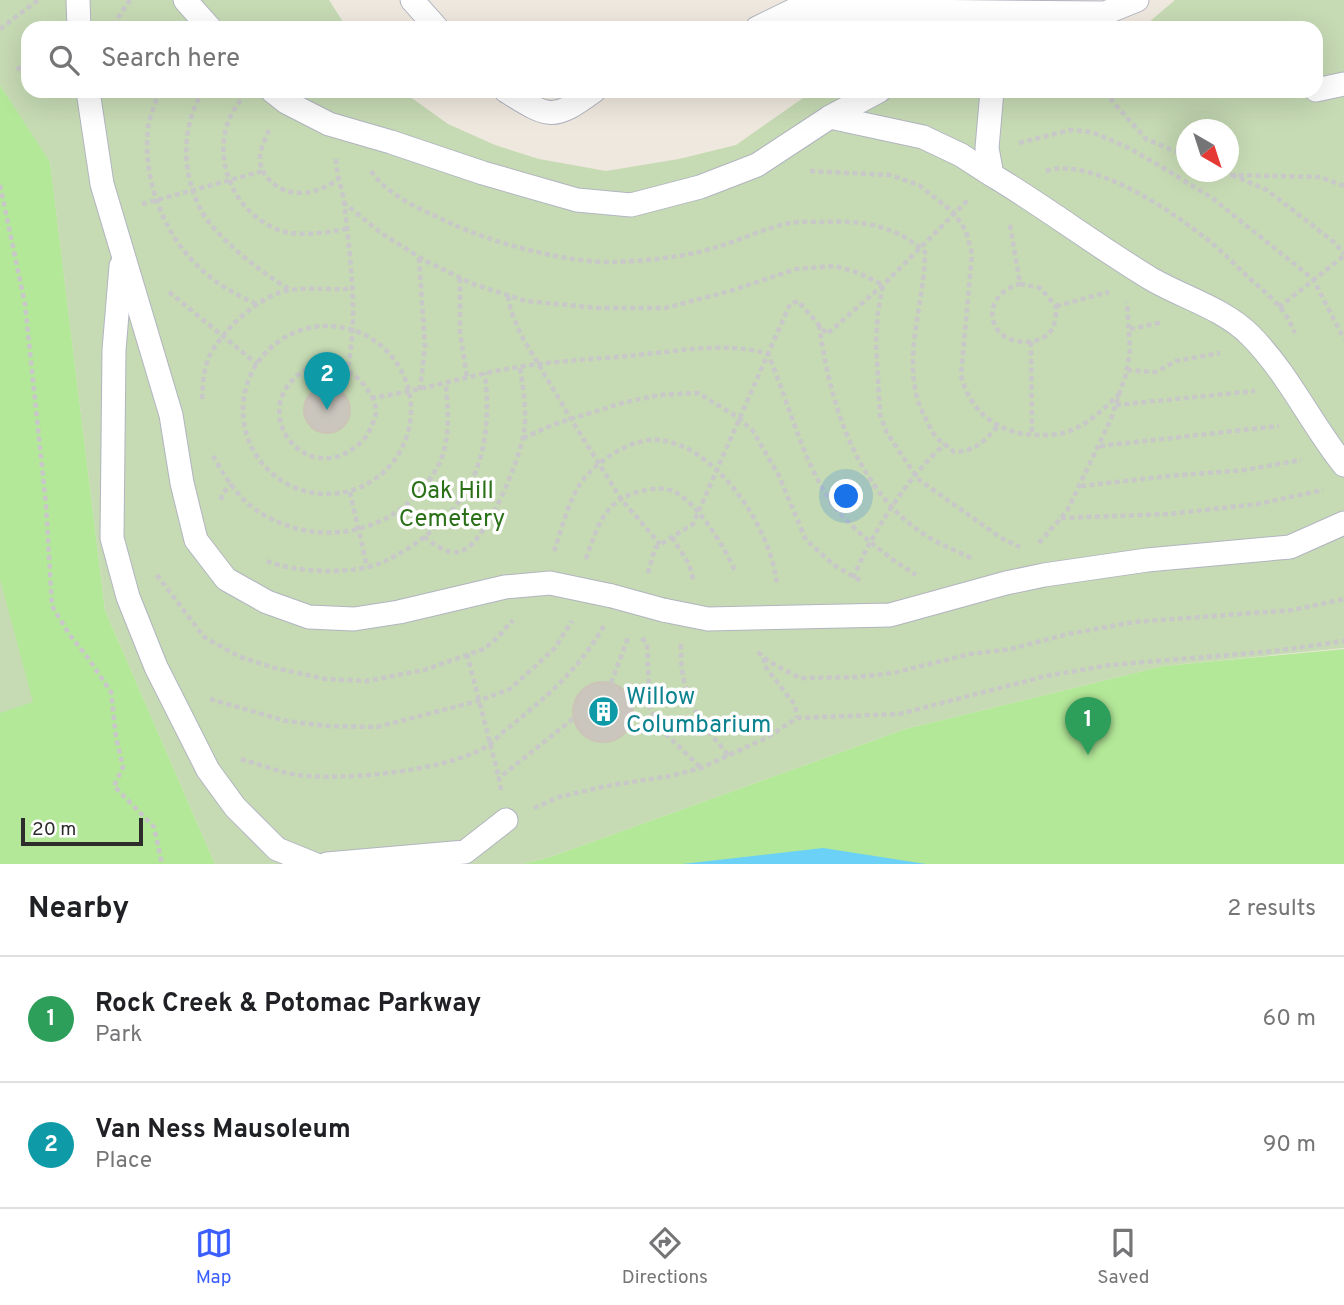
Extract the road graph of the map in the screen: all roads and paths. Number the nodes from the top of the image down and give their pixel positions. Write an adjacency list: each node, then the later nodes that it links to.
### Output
1 (38, 0): 12 (path)
2 (78, 0): 7 (lane)
3 (130, 0): 8 (path)
4 (185, 0): 9 (lane)
5 (412, 0): 10 (lane)
6 (1137, 0): 11 (lane)
7 (79, 21)
8 (116, 21)
9 (204, 21)
10 (431, 21)
11 (771, 21)
12 (0, 29)
13 (21, 67): 14 (path)
14 (17, 70)
15 (1344, 84): 16 (lane)
16 (1323, 88)
17 (89, 98): 44 (lane)
18 (157, 98): 42 (path)
19 (199, 98): 41 (path)
20 (242, 98): 37 (path)
21 (279, 98): 33 (path)
22 (281, 98): 29 (lane)
23 (517, 98): 24 (lane)
24 (584, 98)
25 (866, 98): 28 (lane)
26 (991, 98): 30 (lane)
27 (1111, 98): 31 (path)
28 (830, 117): 32 (lane); 38 (lane)
29 (354, 131): 32 (lane); 36 (path); 47 (path)
30 (987, 148): 38 (lane); 53 (path)
31 (1176, 152)
32 (757, 164): 45 (path)
33 (263, 171): 36 (path); 37 (path)
34 (1239, 175): 40 (path)
35 (1239, 178): 49 (path)
36 (338, 179): 43 (path)
37 (229, 181): 41 (path); 46 (path)
38 (1004, 183): 45 (path); 51 (lane); 54 (path); 63 (path)
39 (0, 186): 153 (path)
40 (1344, 186)
41 (193, 191): 42 (path); 59 (path)
42 (156, 200): 44 (path); 61 (path)
43 (344, 202): 46 (path); 50 (path)
44 (110, 212): 48 (lane)
45 (954, 213): 47 (path); 90 (path)
46 (346, 229): 58 (path)
47 (920, 247): 55 (path); 93 (path)
48 (122, 252): 121 (lane); 142 (lane)
49 (1344, 255): 53 (path)
50 (419, 257): 52 (path); 81 (path)
51 (1116, 257): 56 (path); 66 (lane)
52 (460, 278): 60 (path); 78 (path)
53 (1313, 279): 63 (path); 69 (path)
54 (1020, 284): 62 (path); 70 (path)
55 (883, 285): 60 (path); 64 (path); 99 (path)
56 (1124, 288): 62 (path); 75 (path)
57 (165, 289): 67 (path)
58 (351, 289): 59 (path); 65 (path)
59 (290, 290): 61 (path)
60 (508, 295): 73 (path)
61 (256, 304): 67 (path)
62 (1056, 306): 70 (path)
63 (1280, 307): 66 (path); 68 (path)
64 (819, 324): 71 (path); 106 (path)
65 (352, 328): 72 (path); 76 (path); 83 (path)
66 (1251, 336): 75 (path); 80 (lane)
67 (223, 337): 72 (path); 85 (path)
68 (1297, 339)
69 (1344, 339)
70 (1031, 342): 91 (path)
71 (768, 354): 73 (path); 87 (path); 113 (path)
72 (257, 364): 103 (path)
73 (540, 364): 74 (path); 89 (path)
74 (520, 367): 77 (path); 92 (path)
75 (1127, 370): 82 (path)
76 (347, 371): 84 (path); 84 (path)
77 (485, 373): 78 (path); 111 (path)
78 (467, 378): 79 (path)
79 (446, 384): 81 (path); 110 (path)
80 (1289, 386): 86 (path); 88 (lane)
81 (420, 390): 83 (path)
82 (1121, 392): 86 (path); 91 (path)
83 (410, 393): 84 (path); 103 (path)
84 (371, 398)
85 (202, 401)
86 (1116, 405): 95 (path)
87 (739, 418): 89 (path); 98 (path); 119 (path)
88 (1311, 418): 95 (path); 96 (lane)
89 (571, 419): 92 (path); 97 (path)
90 (997, 427): 91 (path); 93 (path)
91 (1032, 435)
92 (523, 438): 111 (path)
93 (945, 444): 99 (path)
94 (211, 446): 100 (path)
95 (1099, 446): 101 (path)
96 (1339, 459): 101 (path)
97 (599, 464): 98 (path); 104 (path); 121 (path)
98 (716, 471): 107 (path); 129 (path)
99 (915, 474): 106 (path); 108 (path)
100 (232, 484): 105 (path); 110 (path)
101 (1080, 486): 108 (path)
102 (1331, 488): 108 (path)
103 (350, 492): 110 (path)
104 (621, 499): 107 (path); 114 (path); 116 (path)
105 (220, 507)
106 (893, 508): 113 (path); 124 (path)
107 (698, 512): 112 (path); 118 (path)
108 (1060, 518)
109 (1344, 523): 124 (lane)
110 (359, 530): 117 (path)
111 (424, 537): 117 (path)
112 (672, 537): 114 (path); 123 (path)
113 (872, 542): 119 (path); 126 (path)
114 (660, 544): 120 (path)
115 (258, 558): 117 (path)
116 (586, 559)
117 (367, 568)
118 (734, 571)
119 (853, 577): 122 (path); 128 (path)
120 (646, 579)
121 (550, 583): 125 (lane)
122 (864, 583)
123 (695, 586)
124 (988, 589): 126 (lane)
125 (589, 590): 129 (lane, bridge); 144 (path)
126 (952, 599): 128 (lane)
127 (1344, 599): 141 (path)
128 (848, 617): 129 (lane)
129 (777, 619): 141 (path)
130 (604, 625): 148 (path)
131 (632, 627): 143 (path)
132 (639, 635): 138 (path)
133 (1344, 641): 146 (path)
134 (658, 643): 138 (path)
135 (669, 643): 136 (path)
136 (681, 643): 137 (path); 149 (path)
137 (694, 643)
138 (647, 644): 150 (path)
139 (749, 649): 141 (path)
140 (467, 654): 144 (path)
141 (764, 657): 146 (path)
142 (164, 682): 144 (path); 147 (lane)
143 (611, 683)
144 (478, 701): 148 (path)
145 (574, 718): 151 (path)
146 (797, 718): 149 (path)
147 (193, 740): 148 (path); 154 (lane)
148 (490, 744): 151 (path)
149 (729, 755): 150 (path)
150 (701, 768): 152 (path)
151 (499, 778): 152 (path)
152 (506, 820): 155 (lane)
153 (162, 864)
154 (314, 864)
155 (327, 864)

